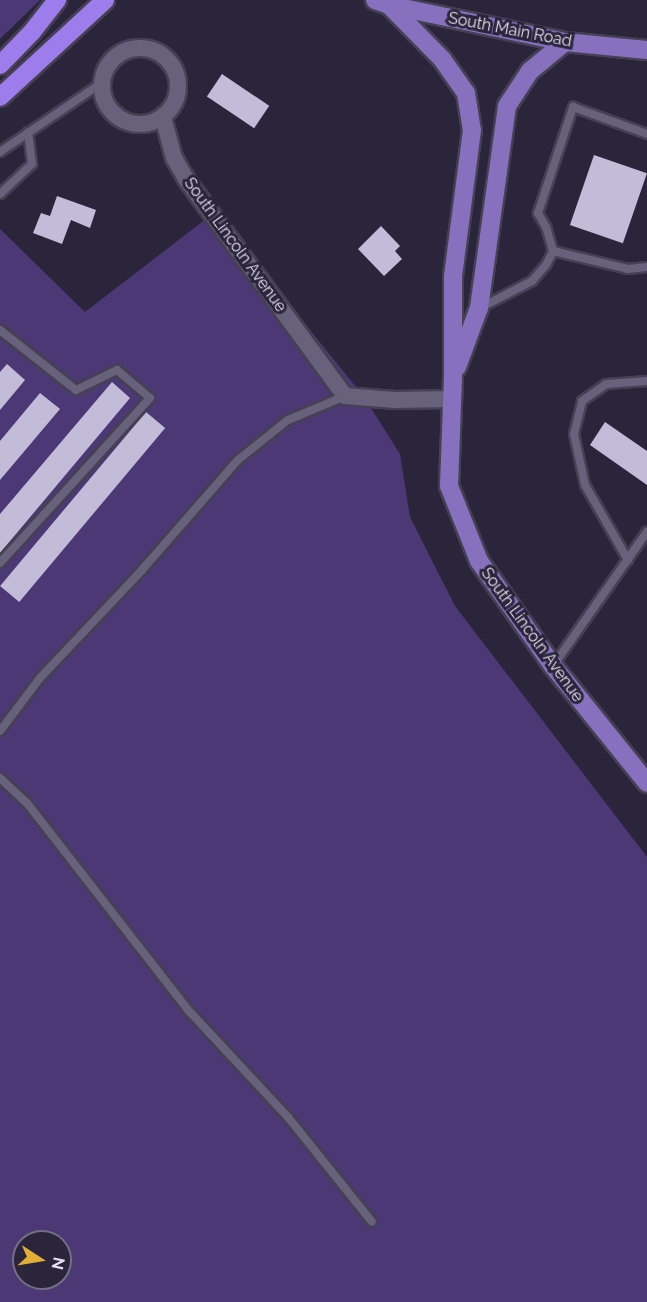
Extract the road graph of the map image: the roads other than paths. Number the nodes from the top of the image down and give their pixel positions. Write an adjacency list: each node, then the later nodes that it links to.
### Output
1 (57, 0): 6 (highway)
2 (105, 0): 8 (highway)
3 (382, 3): 4 (main road, South Main Road); 18 (main road, South Lincoln Avenue)
4 (565, 42): 5 (main road, South Main Road); 16 (main road, South Lincoln Avenue)
5 (647, 50)
6 (0, 66)
7 (103, 82): 9 (street); 9 (street); 10 (lane)
8 (0, 97)
9 (163, 117): 20 (street, South Lincoln Avenue)
10 (28, 132): 12 (lane); 13 (lane)
11 (647, 134): 14 (lane)
12 (0, 152)
13 (0, 194)
14 (553, 251): 15 (lane); 16 (lane)
15 (647, 267)
16 (479, 308): 18 (main road, South Lincoln Avenue)
17 (0, 330): 24 (lane)
18 (453, 377): 21 (main road, South Lincoln Avenue)
19 (647, 381): 23 (lane)
20 (345, 396): 21 (street); 26 (lane)
21 (452, 399): 25 (main road, South Lincoln Avenue)
22 (647, 532): 23 (lane)
23 (628, 560): 25 (lane)
24 (0, 563)
25 (553, 666): 28 (main road, South Lincoln Avenue)
26 (0, 730)
27 (0, 778): 29 (lane)
28 (647, 783)
29 (372, 1222)

